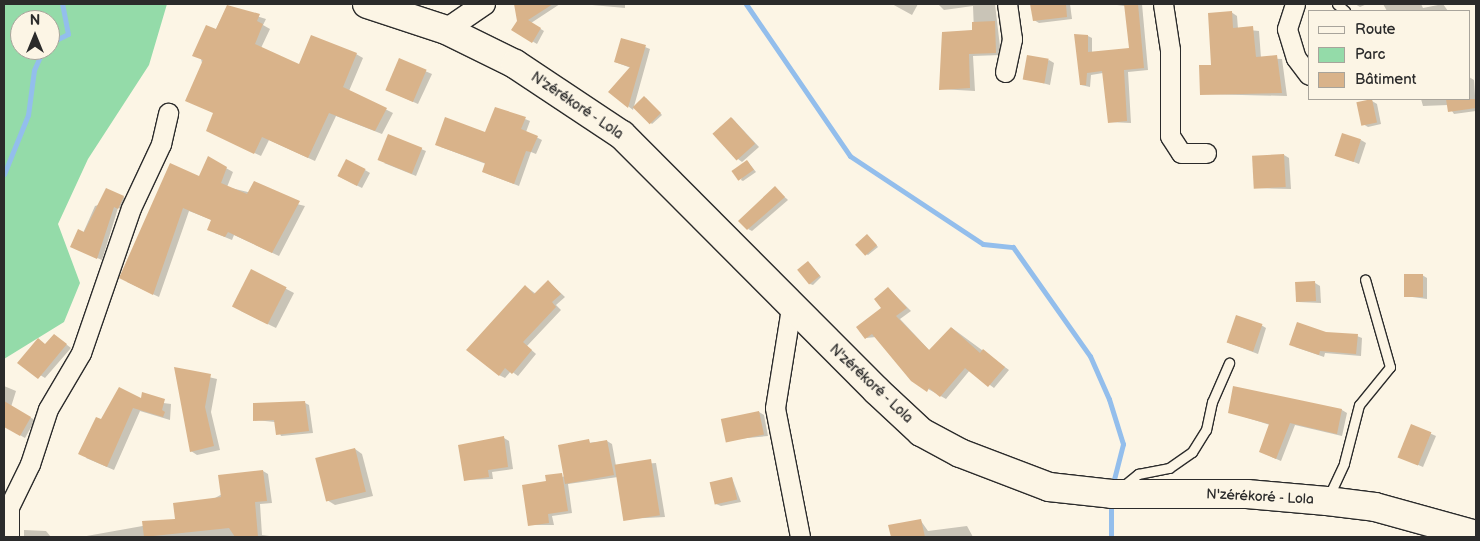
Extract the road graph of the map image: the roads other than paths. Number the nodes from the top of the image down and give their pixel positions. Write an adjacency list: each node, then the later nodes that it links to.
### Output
1 (367, 4): 6 (highway, N'zérékoré - Lola)
2 (484, 4): 6 (street)
3 (1007, 4): 7 (street)
4 (1163, 4): 10 (street)
5 (1295, 4): 8 (street)
6 (446, 30): 12 (highway, N'zérékoré - Lola)
7 (1005, 72)
8 (1308, 74)
9 (168, 113): 17 (street)
10 (1206, 153)
11 (1365, 279): 15 (lane)
12 (791, 308): 14 (highway, N'zérékoré - Lola); 18 (street)
13 (1229, 363): 14 (lane)
14 (1112, 494): 15 (highway, N'zérékoré - Lola)
15 (1327, 501): 16 (highway, N'zérékoré - Lola)
16 (1476, 535)
17 (8, 537)
18 (800, 537)

